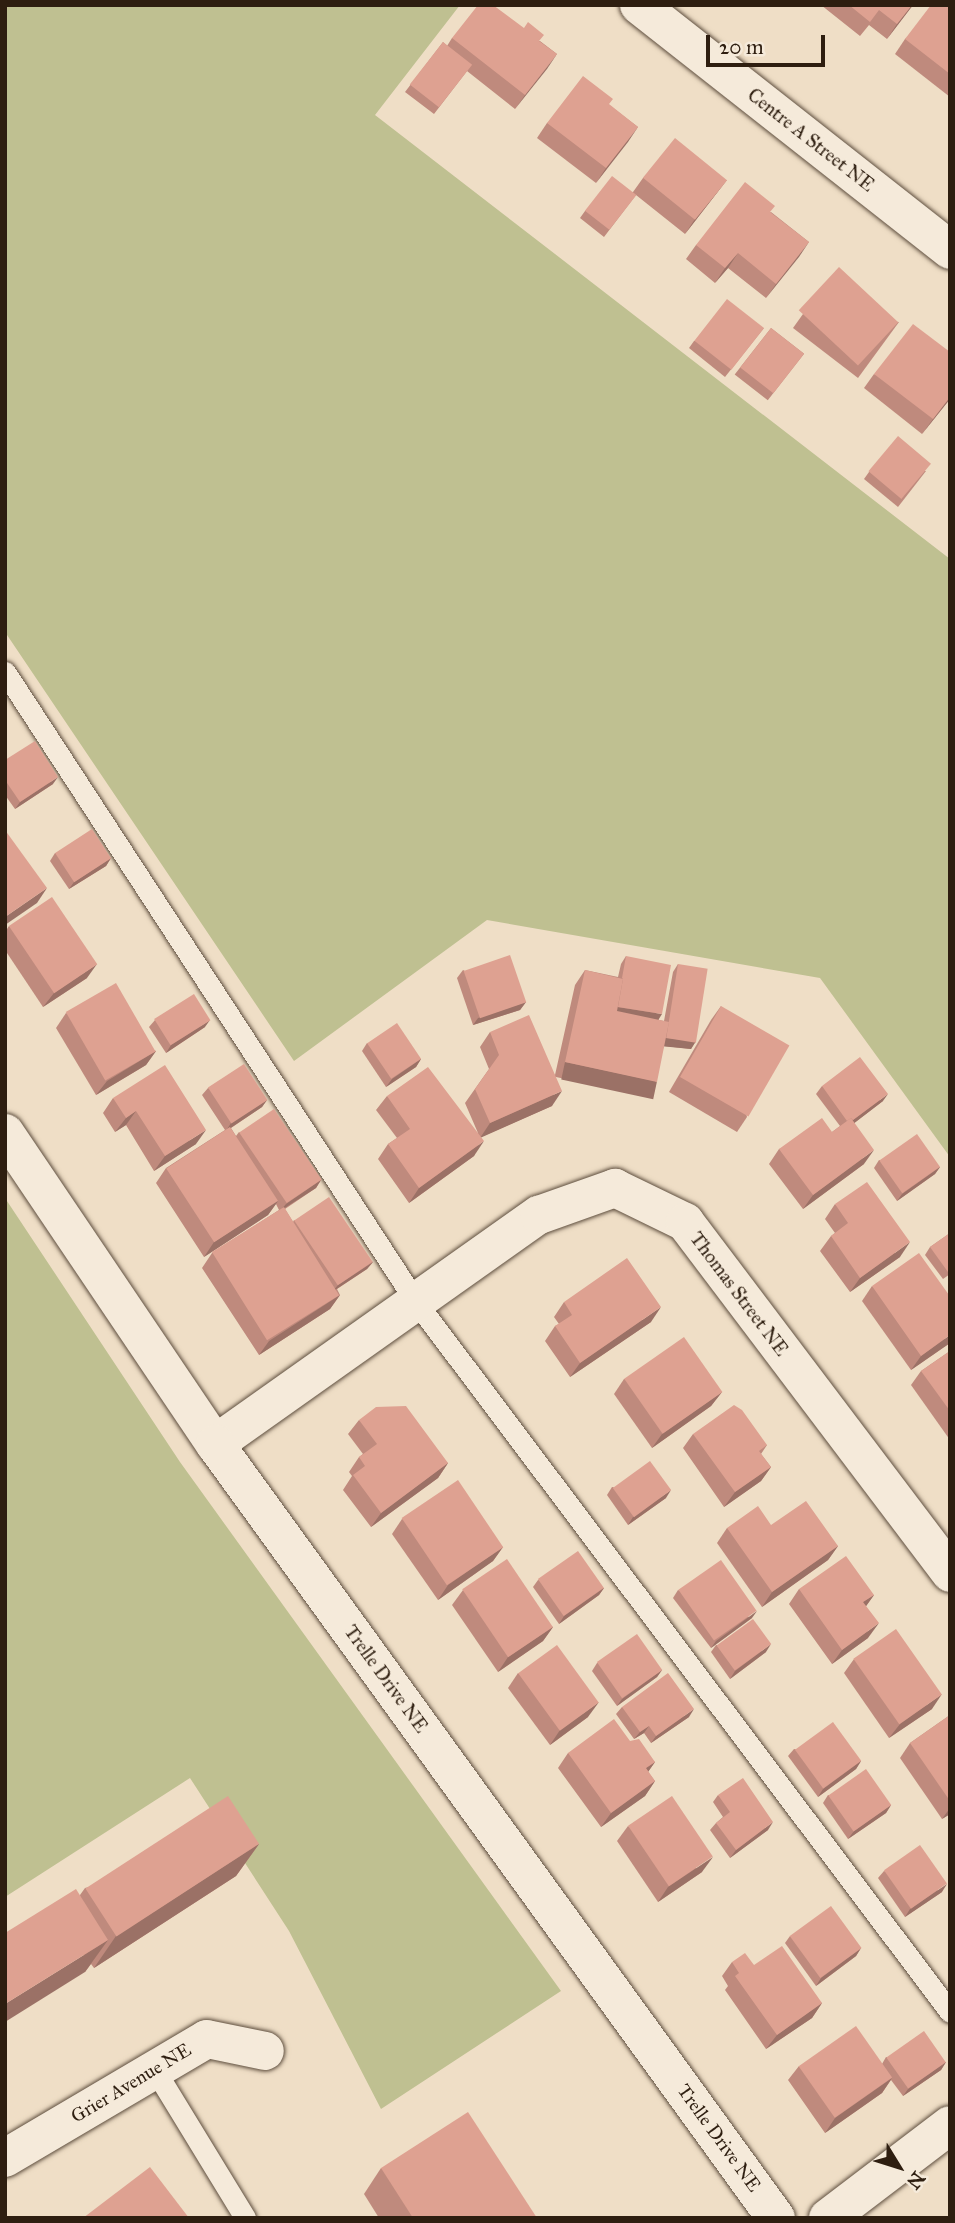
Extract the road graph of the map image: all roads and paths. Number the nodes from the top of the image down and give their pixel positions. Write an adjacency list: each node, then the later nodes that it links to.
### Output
1 (639, 5): 2 (street, Centre A Street NE)
2 (950, 250)
3 (5, 672): 5 (lane)
4 (5, 1133): 6 (street, Trelle Drive NE)
5 (415, 1302): 6 (street, Thomas Street NE); 7 (street, Thomas Street NE); 8 (lane)
6 (215, 1444): 14 (street, Trelle Drive NE)
7 (950, 1573)
8 (950, 2012)
9 (265, 2051): 10 (street, Grier Avenue NE)
10 (153, 2067): 12 (street, Grier Avenue NE); 13 (lane)
11 (950, 2125): 15 (street)
12 (5, 2158)
13 (245, 2218)
14 (776, 2218)
15 (828, 2218)

